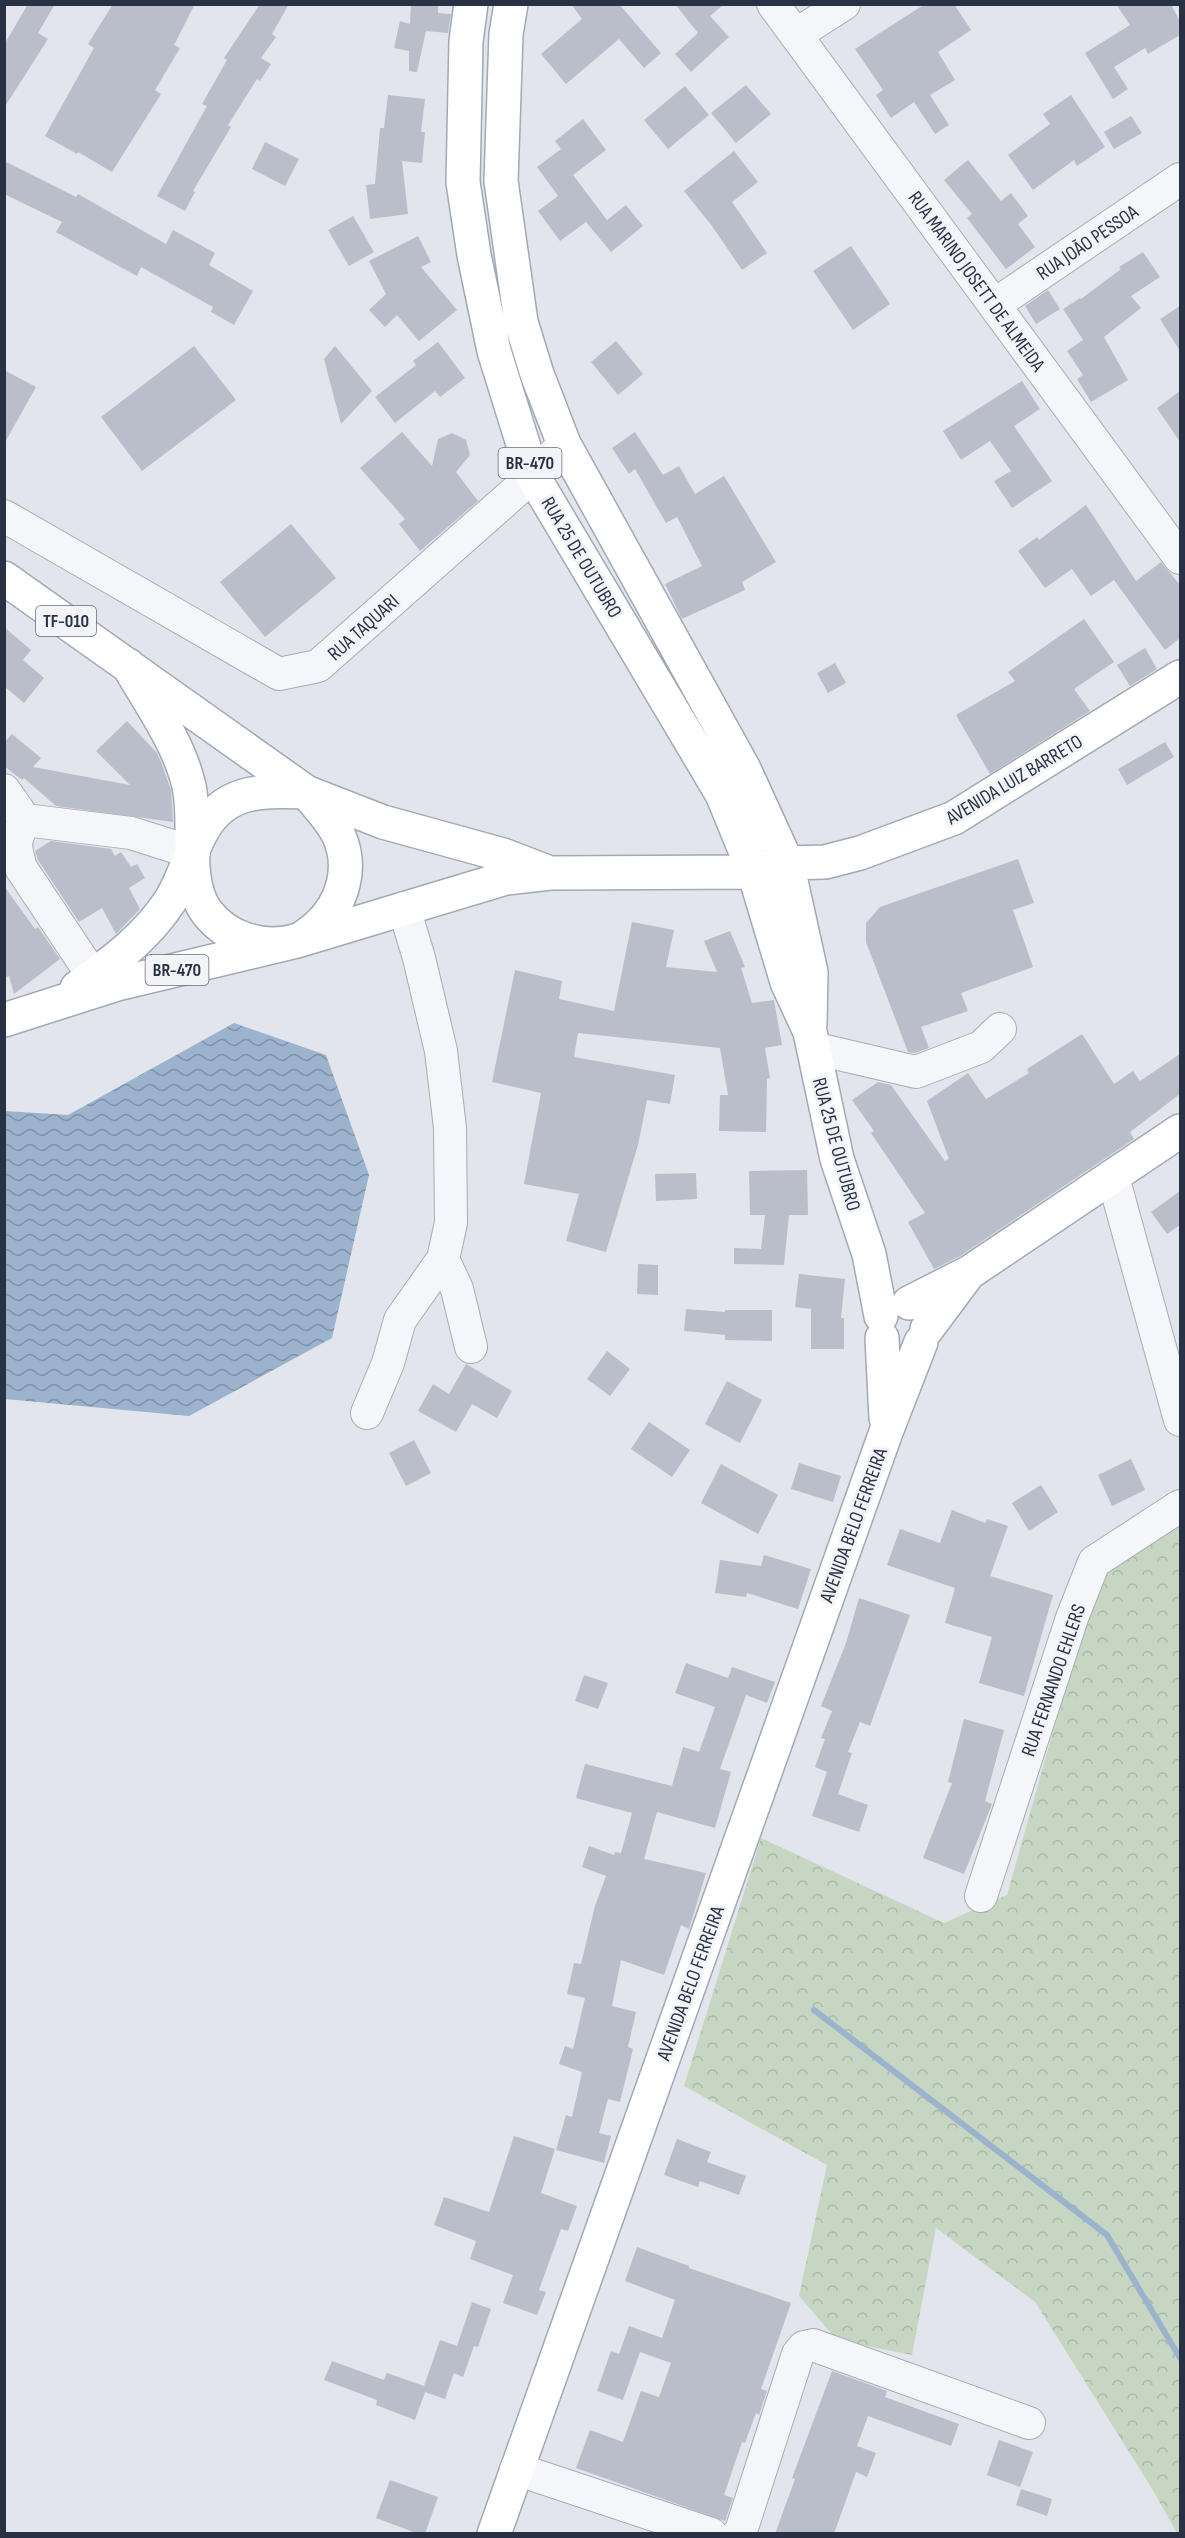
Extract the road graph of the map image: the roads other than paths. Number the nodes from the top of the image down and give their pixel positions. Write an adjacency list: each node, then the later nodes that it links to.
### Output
1 (471, 4): 8 (main road, RUA 25 DE OUTUBRO / BR-470)
2 (511, 4): 7 (main road, RUA 25 DE OUTUBRO / BR-470)
3 (773, 4): 5 (street, RUA MARINO JOSETT DE ALMEIDA)
4 (844, 4): 5 (street)
5 (797, 34): 9 (street, RUA MARINO JOSETT DE ALMEIDA)
6 (1180, 179): 9 (street, RUA JOÃO PESSOA)
7 (501, 181): 8 (main road); 10 (main road, RUA 25 DE OUTUBRO / BR-470)
8 (463, 182): 11 (main road, RUA 25 DE OUTUBRO / BR-470)
9 (994, 305): 13 (street, RUA MARINO JOSETT DE ALMEIDA)
10 (564, 444): 11 (street, RUA TAQUARI); 21 (main road, RUA 25 DE OUTUBRO / BR-470)
11 (534, 476): 12 (street, RUA TAQUARI); 23 (main road, RUA 25 DE OUTUBRO / BR-470)
12 (4, 516)
13 (1180, 558)
14 (4, 578): 15 (main road, TF-010)
15 (128, 665): 18 (main road); 20 (main road)
16 (1180, 677): 21 (main road, AVENIDA LUIZ BARRETO)
17 (4, 790): 19 (street)
18 (306, 792): 20 (main road, BR-470); 24 (main road, BR-470); 26 (main road)
19 (25, 819): 20 (street); 22 (street)
20 (194, 853): 26 (main road); 27 (main road, BR-470)
21 (787, 863): 23 (main road, AVENIDA LUIZ BARRETO / BR-470); 31 (main road, RUA 25 DE OUTUBRO)
22 (13, 870): 27 (street)
23 (754, 872): 24 (main road, AVENIDA LUIZ BARRETO / BR-470); 31 (main road, RUA 25 DE OUTUBRO)
24 (550, 873): 25 (main road, BR-470)
25 (404, 908): 26 (main road, BR-470); 34 (street)
26 (297, 941): 28 (main road, BR-470)
27 (93, 976): 28 (main road, BR-470)
28 (59, 1002): 29 (main road, BR-470)
29 (4, 1020)
30 (1000, 1029): 31 (street)
31 (812, 1040): 35 (main road, RUA 25 DE OUTUBRO)
32 (1180, 1131): 33 (main road, AVENIDA BELO FERREIRA)
33 (1113, 1177): 35 (main road, AVENIDA BELO FERREIRA); 38 (street)
34 (443, 1259): 36 (street); 37 (street)
35 (904, 1322): 42 (main road, AVENIDA BELO FERREIRA)
36 (471, 1347)
37 (367, 1413)
38 (1180, 1420)
39 (1180, 1506): 40 (street, RUA FERNANDO EHLERS)
40 (981, 1896)
41 (1029, 2423): 45 (street)
42 (516, 2469): 43 (main road, AVENIDA BELO FERREIRA); 44 (street)
43 (494, 2534)
44 (711, 2534)
45 (738, 2534)

